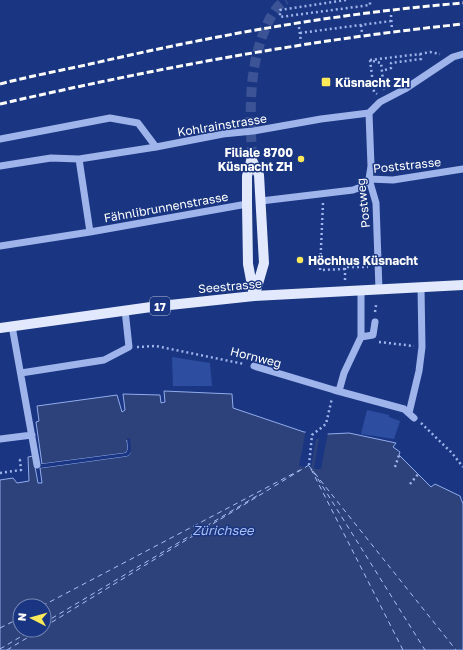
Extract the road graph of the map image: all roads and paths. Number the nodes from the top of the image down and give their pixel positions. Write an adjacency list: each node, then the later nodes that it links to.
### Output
1 (346, 0): 2 (path)
2 (370, 0)
3 (391, 15): 4 (path)
4 (392, 22): 5 (path); 7 (path)
5 (361, 25): 8 (path); 9 (path)
6 (299, 27): 8 (path)
7 (392, 30)
8 (300, 33): 10 (path)
9 (362, 33)
10 (301, 42)
11 (430, 52): 12 (path)
12 (420, 54): 14 (path); 15 (path)
13 (463, 54): 16 (street)
14 (370, 60): 15 (path); 16 (path)
15 (382, 71): 16 (path)
16 (385, 99): 17 (street)
17 (369, 113): 19 (street, Kohlrainstrasse); 23 (street, Postweg)
18 (0, 139): 19 (street)
19 (156, 147): 20 (street, Kohlrainstrasse)
20 (79, 159): 21 (street, Kohlrainstrasse); 27 (street, Fähnlibrunnenstrasse)
21 (0, 166)
22 (463, 169): 23 (street, Poststrasse)
23 (369, 180): 24 (street, Poststrasse); 33 (street, Postweg)
24 (323, 194): 25 (street, Poststrasse); 30 (path)
25 (261, 201): 26 (main road); 36 (main road)
26 (247, 204): 27 (street, Fähnlibrunnenstrasse); 36 (main road)
27 (90, 232): 28 (street, Fähnlibrunnenstrasse)
28 (0, 246)
29 (369, 267): 30 (path)
30 (345, 270): 34 (path)
31 (462, 284): 32 (main road, Seestrasse / 17)
32 (421, 288): 33 (main road, Seestrasse / 17); 44 (street)
33 (379, 290): 35 (main road, Seestrasse / 17)
34 (345, 291): 35 (main road, Seestrasse / 17); 36 (main road, Seestrasse / 17)
35 (361, 291): 42 (street)
36 (254, 296): 37 (main road, Seestrasse / 17)
37 (125, 310): 39 (main road, Seestrasse / 17); 43 (street)
38 (375, 322): 41 (street)
39 (12, 326): 40 (main road, Seestrasse / 17); 46 (street)
40 (0, 328)
41 (373, 335): 42 (street); 44 (path)
42 (360, 338): 47 (street)
43 (129, 347): 45 (path, Hornweg); 46 (street)
44 (422, 347): 48 (street)
45 (254, 366): 47 (street, Hornweg)
46 (21, 373): 49 (street)
47 (336, 391): 48 (street, Hornweg); 54 (path)
48 (412, 415): 56 (path)
49 (32, 435): 50 (street); 53 (street)
50 (0, 439)
51 (399, 455): 55 (path)
52 (23, 460): 57 (path)
53 (36, 465)
54 (309, 465)
55 (395, 467)
56 (463, 467)
57 (0, 473)
58 (419, 473): 59 (path)
59 (410, 484)

